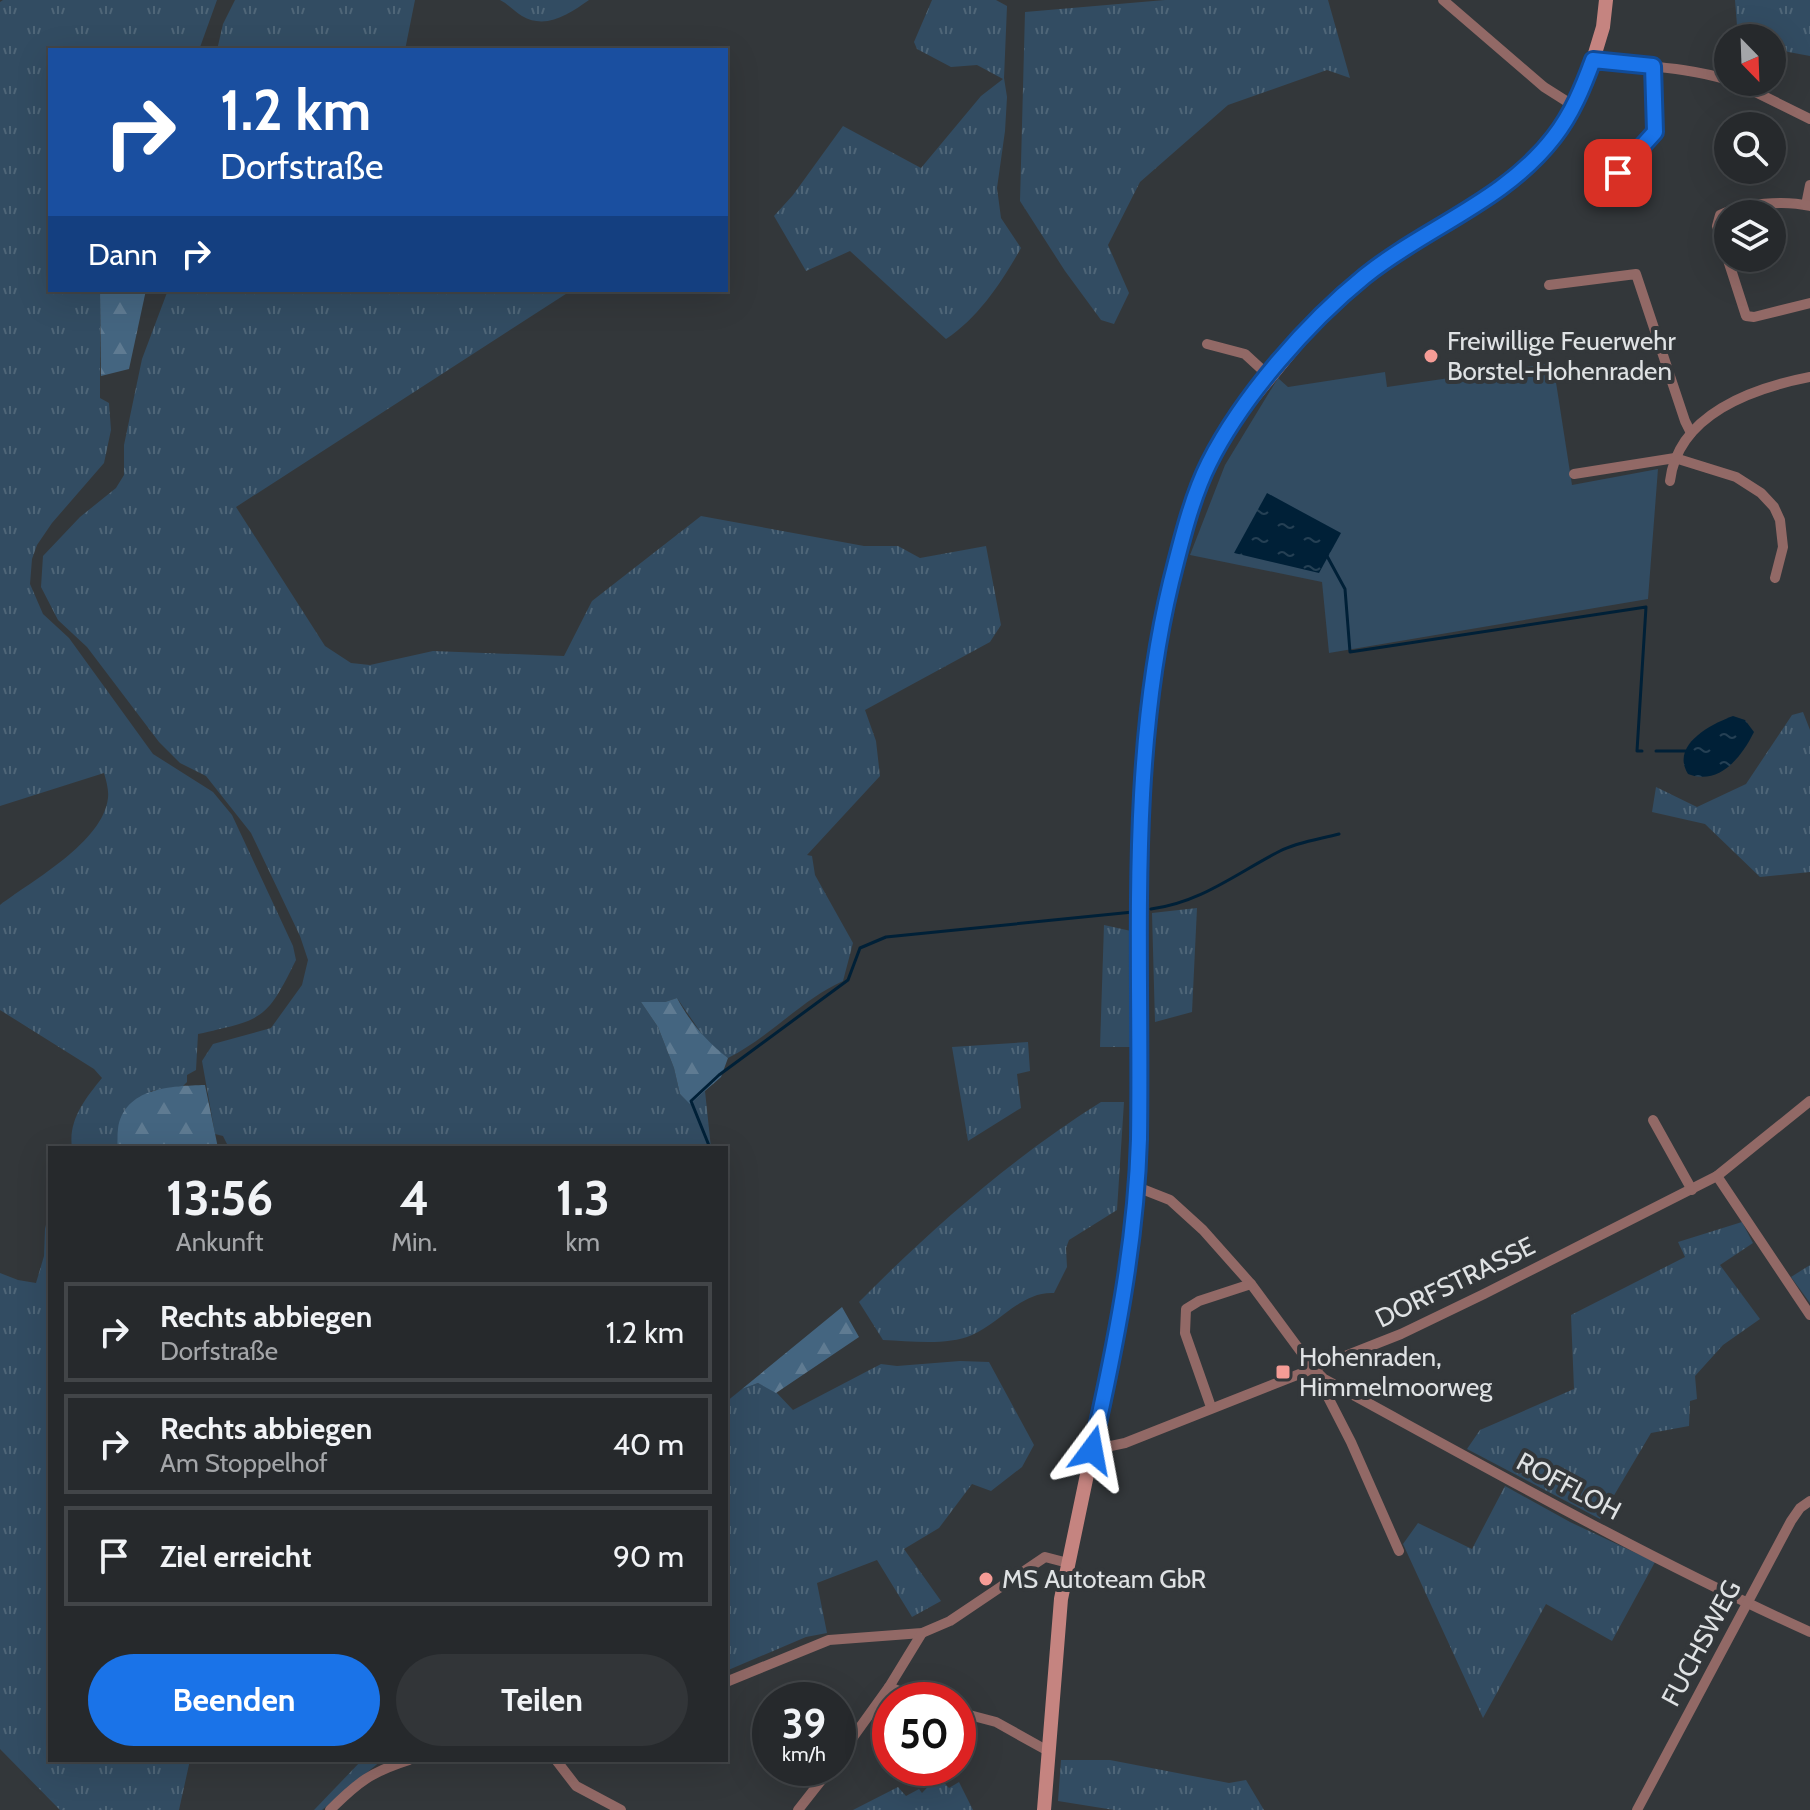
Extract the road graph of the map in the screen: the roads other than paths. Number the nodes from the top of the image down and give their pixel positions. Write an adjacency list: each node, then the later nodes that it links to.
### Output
1 (1443, 0): 7 (street)
2 (1606, 0): 3 (main road)
3 (1593, 60): 4 (street); 7 (main road)
4 (1653, 66): 5 (street); 9 (street)
5 (1714, 76)
6 (1763, 96): 8 (street)
7 (1574, 106): 15 (main road)
8 (1810, 119)
9 (1608, 184)
10 (1810, 185): 11 (street)
11 (1808, 206): 13 (street)
12 (1549, 285): 17 (street)
13 (1810, 303)
14 (1207, 344): 15 (street)
15 (1269, 376): 25 (main road)
16 (1810, 377): 17 (street)
17 (1691, 433): 18 (street)
18 (1675, 458): 19 (street); 20 (street); 21 (street)
19 (1574, 474)
20 (1670, 481)
21 (1775, 578)
22 (1810, 1101): 24 (street, DORFSTRASSE)
23 (1653, 1120): 26 (street)
24 (1717, 1176): 26 (street, DORFSTRASSE); 28 (street)
25 (1137, 1187): 27 (street); 31 (main road)
26 (1692, 1190): 29 (street, DORFSTRASSE)
27 (1251, 1284): 29 (street); 30 (street)
28 (1810, 1315)
29 (1313, 1368): 30 (street, DORFSTRASSE); 33 (street); 35 (street, ROFFLOH)
30 (1211, 1407): 31 (street, DORFSTRASSE)
31 (1092, 1450): 34 (main road)
32 (1810, 1501): 35 (street, FUCHSWEG)
33 (1399, 1551)
34 (1068, 1563): 37 (street); 43 (main road)
35 (1747, 1604): 36 (street, ROFFLOH); 51 (street, FUCHSWEG)
36 (1810, 1632)
37 (922, 1633): 38 (street); 39 (street)
38 (728, 1681)
39 (892, 1682)
40 (872, 1711): 42 (street)
41 (976, 1717): 43 (street)
42 (856, 1733)
43 (1048, 1751): 50 (main road)
44 (402, 1762): 47 (street)
45 (558, 1762): 48 (street)
46 (817, 1786): 49 (street)
47 (330, 1810)
48 (621, 1810)
49 (798, 1810)
50 (1044, 1810)
51 (1637, 1810)

